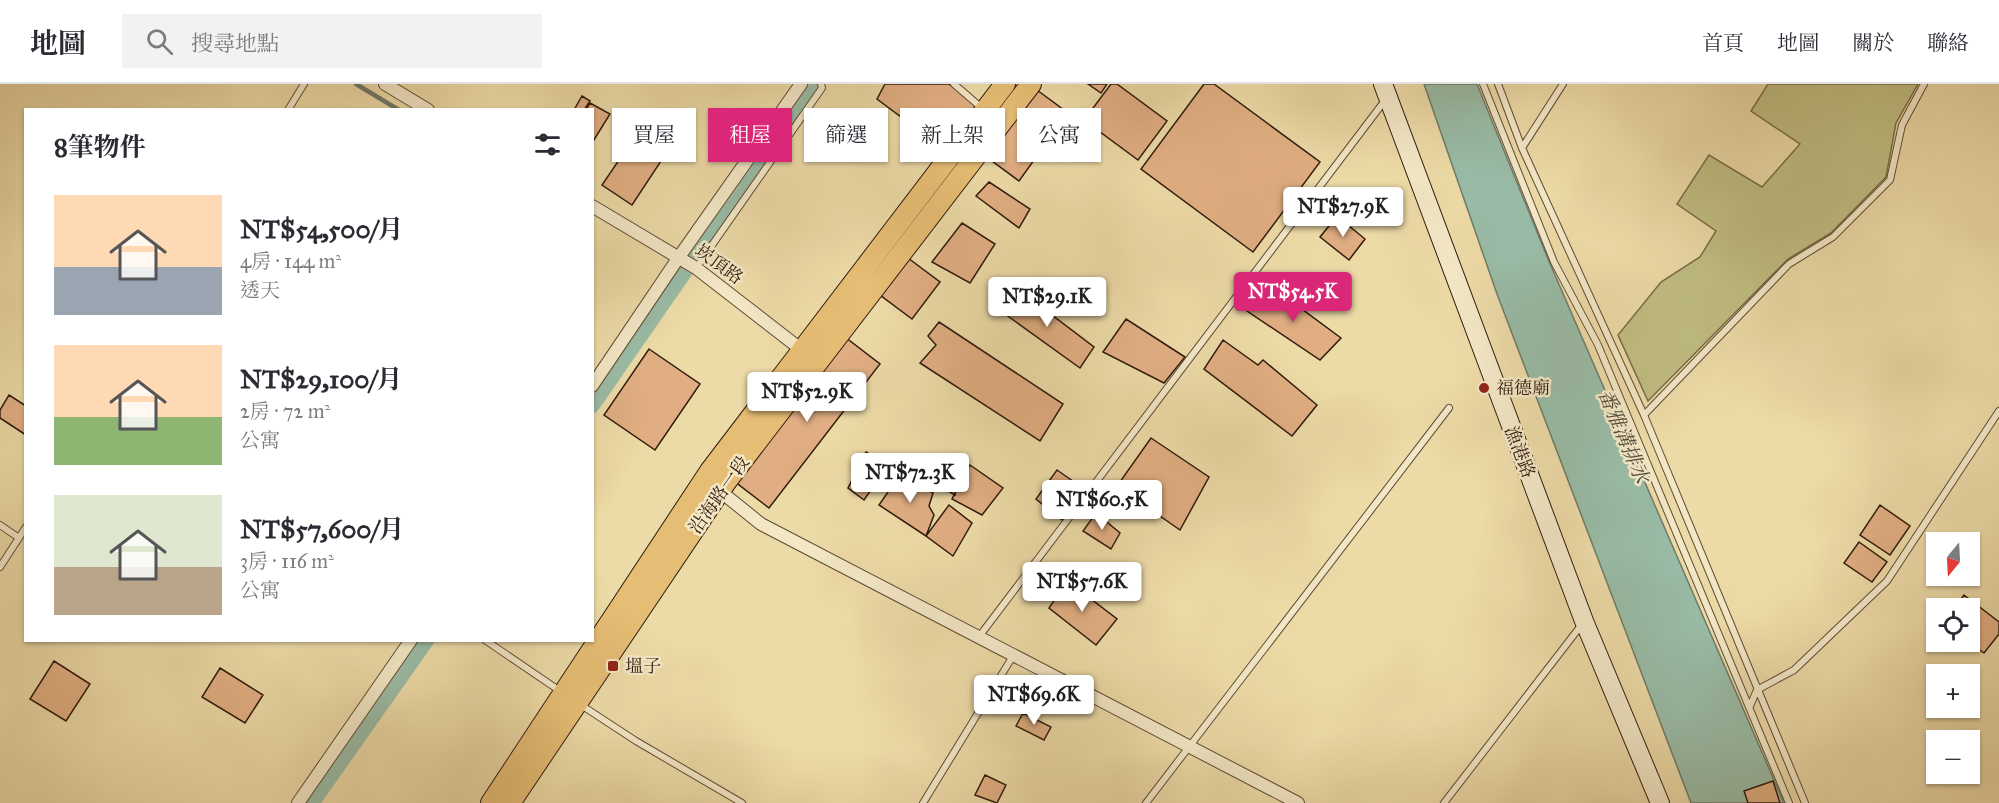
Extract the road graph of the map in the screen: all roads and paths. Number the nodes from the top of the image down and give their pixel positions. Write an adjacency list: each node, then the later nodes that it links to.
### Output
1 (304, 84): 13 (lane)
2 (384, 84): 14 (street)
3 (801, 84): 22 (street)
4 (821, 84): 23 (lane)
5 (954, 84): 15 (lane)
6 (1005, 84): 16 (main road, 沿海路一段)
7 (1031, 84): 17 (main road, 沿海路一段)
8 (1483, 84): 42 (lane)
9 (1498, 84): 18 (lane)
10 (1563, 84): 18 (lane)
11 (1924, 84): 28 (lane)
12 (1385, 91): 35 (street, 漁港路); 36 (lane)
13 (289, 108)
14 (425, 108)
15 (983, 108)
16 (987, 108)
17 (1005, 119)
18 (1522, 148): 28 (lane)
19 (947, 162): 24 (main road, 沿海路一段)
20 (971, 162): 24 (main road, 沿海路一段)
21 (594, 207): 22 (street, 崁頂路)
22 (679, 257): 23 (street, 崁頂路); 25 (street)
23 (696, 268): 24 (street, 崁頂路)
24 (810, 356): 29 (main road, 沿海路一段); 30 (main road, 沿海路一段)
25 (594, 383)
26 (1449, 408): 43 (lane)
27 (1999, 411): 40 (lane)
28 (1644, 415): 40 (lane)
29 (704, 479): 30 (street); 41 (main road, 沿海路一段)
30 (720, 491): 36 (street); 41 (main road, 沿海路一段)
31 (0, 525): 33 (lane)
32 (24, 530): 33 (lane)
33 (19, 538): 34 (lane)
34 (0, 567)
35 (1584, 621): 51 (lane); 52 (street, 漁港路)
36 (978, 638): 39 (street)
37 (410, 642): 44 (street)
38 (488, 642): 41 (lane)
39 (1013, 656): 43 (street); 48 (lane)
40 (1757, 690): 42 (lane); 54 (lane)
41 (570, 698): 45 (main road, 沿海路一段); 46 (main road, 沿海路一段); 47 (lane)
42 (1750, 706): 53 (lane)
43 (1190, 746): 49 (lane); 50 (street)
44 (298, 803)
45 (491, 803)
46 (510, 803)
47 (742, 803)
48 (923, 803)
49 (1146, 803)
50 (1298, 803)
51 (1444, 803)
52 (1660, 803)
53 (1789, 803)
54 (1805, 803)

